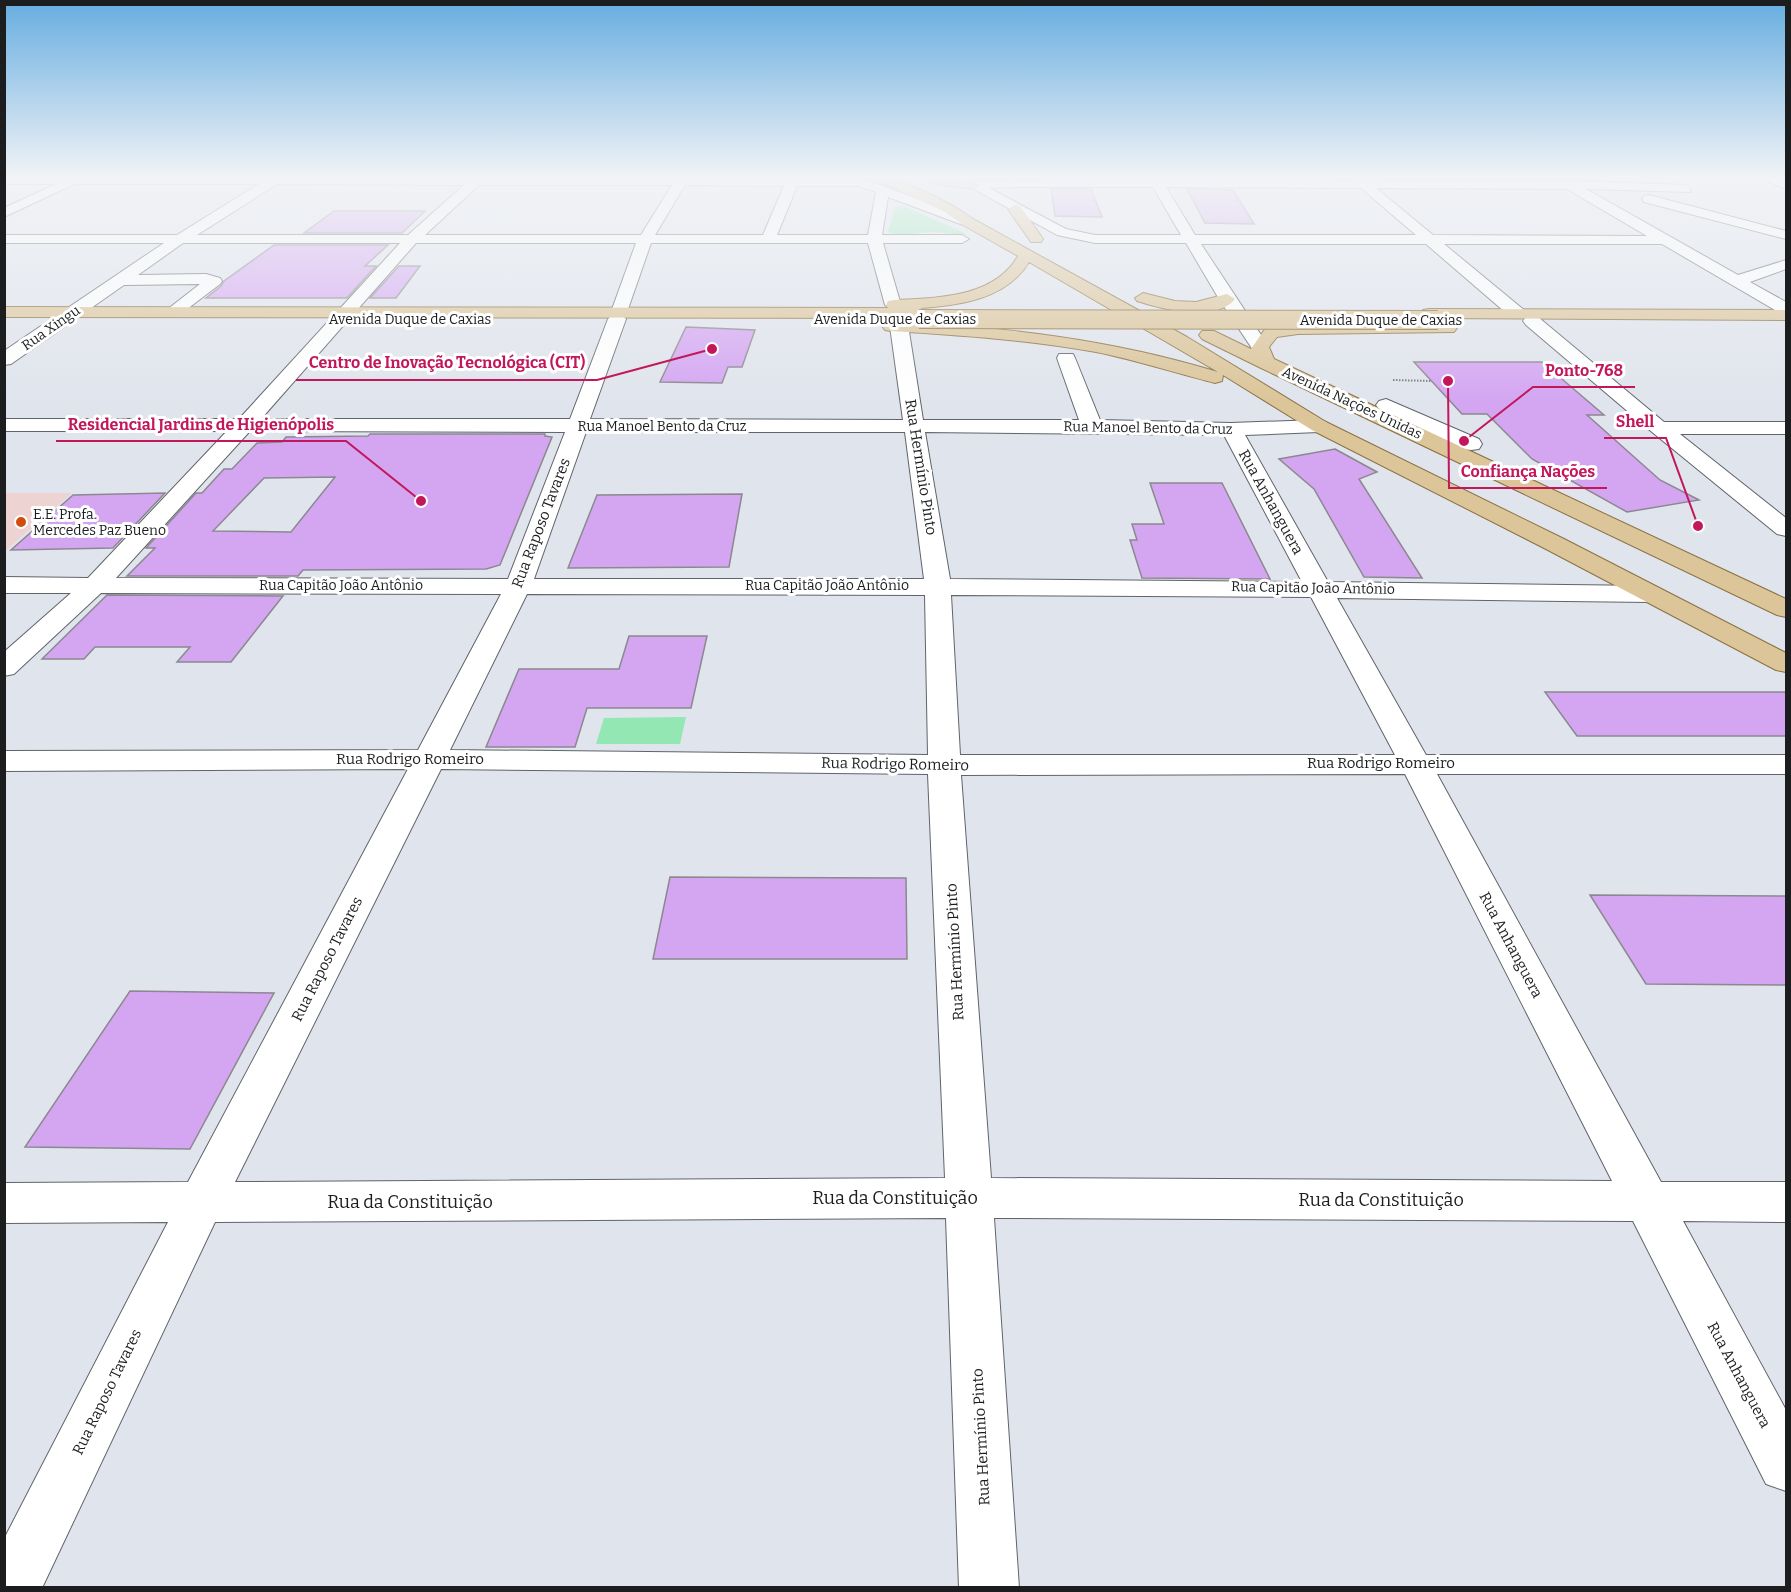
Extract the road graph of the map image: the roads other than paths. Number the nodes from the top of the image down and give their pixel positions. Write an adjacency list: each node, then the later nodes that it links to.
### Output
1 (161, 252): 12 (street, Rua Xingu)
2 (399, 252): 21 (street)
3 (640, 252): 22 (street, Rua Raposo Tavares)
4 (879, 252): 26 (street, Rua Hermínio Pinto)
5 (1027, 252): 26 (main road)
6 (1039, 252): 33 (main road, Avenida Nações Unidas)
7 (1043, 252): 15 (main road, Avenida Nações Unidas)
8 (1199, 252): 17 (street)
9 (1446, 252): 28 (street)
10 (1688, 252): 13 (street)
11 (1786, 264): 13 (street)
12 (120, 280): 14 (street); 16 (street, Rua Xingu)
13 (1736, 280): 18 (street)
14 (190, 298): 16 (street); 20 (street)
15 (1143, 298): 17 (main road); 30 (main road, Avenida Nações Unidas)
16 (93, 299): 24 (street, Rua Xingu)
17 (1227, 299): 30 (street)
18 (1786, 309)
19 (4, 312): 24 (main road, Avenida Duque de Caxias)
20 (172, 312): 21 (main road, Avenida Duque de Caxias); 24 (main road, Avenida Duque de Caxias)
21 (344, 315): 22 (main road, Avenida Duque de Caxias); 24 (main road, Avenida Duque de Caxias); 36 (street)
22 (618, 315): 25 (main road, Avenida Duque de Caxias); 37 (street, Rua Raposo Tavares)
23 (1786, 315): 28 (main road, Avenida Duque de Caxias)
24 (68, 316): 27 (main road, Avenida Duque de Caxias); 32 (street, Rua Xingu)
25 (785, 316): 26 (main road); 26 (main road, Avenida Duque de Caxias)
26 (905, 317): 28 (main road, Avenida Duque de Caxias, bridge); 33 (main road); 38 (street, Rua Hermínio Pinto)
27 (4, 319)
28 (1524, 319): 29 (main road, Avenida Duque de Caxias); 30 (main road); 41 (street)
29 (1786, 321)
30 (1264, 356): 34 (main road, Avenida Nações Unidas)
31 (1066, 358): 39 (street)
32 (4, 360)
33 (1279, 401): 40 (main road, Avenida Nações Unidas)
34 (1365, 409): 44 (street); 47 (main road, Avenida Nações Unidas)
35 (4, 425): 36 (street, Rua Manoel Bento da Cruz)
36 (244, 426): 37 (street, Rua Manoel Bento da Cruz); 49 (street)
37 (578, 426): 38 (street, Rua Manoel Bento da Cruz); 50 (street, Rua Raposo Tavares)
38 (916, 426): 39 (street, Rua Manoel Bento da Cruz); 51 (street, Rua Hermínio Pinto)
39 (1092, 426): 43 (street, Rua Manoel Bento da Cruz)
40 (1318, 426): 43 (street, Rua Manoel Bento da Cruz); 46 (main road, Avenida Nações Unidas)
41 (1659, 428): 42 (street); 45 (street)
42 (1786, 428)
43 (1231, 429): 52 (street, Rua Anhanguera)
44 (1471, 444)
45 (1786, 529)
46 (1555, 544): 47 (main road); 53 (main road, Avenida Nações Unidas)
47 (1658, 546): 54 (main road, Avenida Nações Unidas)
48 (4, 585): 49 (street, Rua Capitão João Antônio)
49 (95, 585): 50 (street, Rua Capitão João Antônio); 58 (street)
50 (519, 585): 51 (street, Rua Capitão João Antônio); 59 (street, Rua Raposo Tavares)
51 (938, 585): 52 (street, Rua Capitão João Antônio); 63 (street, Rua Hermínio Pinto)
52 (1318, 588): 53 (street, Rua Capitão João Antônio); 61 (street, Rua Anhanguera)
53 (1650, 594): 56 (main road, Avenida Nações Unidas)
54 (1786, 609)
55 (1786, 621): 56 (main road)
56 (1739, 640): 57 (main road, Avenida Nações Unidas)
57 (1786, 664)
58 (4, 668)
59 (429, 759): 60 (street, Rua Rodrigo Romeiro); 63 (street, Rua Rodrigo Romeiro); 68 (street, Rua Raposo Tavares)
60 (4, 761)
61 (1415, 763): 62 (street, Rua Rodrigo Romeiro); 63 (street, Rua Rodrigo Romeiro); 65 (street, Rua Anhanguera)
62 (1786, 764)
63 (944, 765): 64 (street, Rua Hermínio Pinto)
64 (969, 1198): 65 (street, Rua da Constituição); 68 (street, Rua da Constituição); 71 (street, Rua Hermínio Pinto)
65 (1647, 1202): 66 (street, Rua da Constituição); 69 (street, Rua Anhanguera)
66 (1786, 1202)
67 (4, 1203): 68 (street, Rua da Constituição)
68 (201, 1203): 70 (street, Rua Raposo Tavares)
69 (1786, 1464)
70 (11, 1587)
71 (989, 1587)

